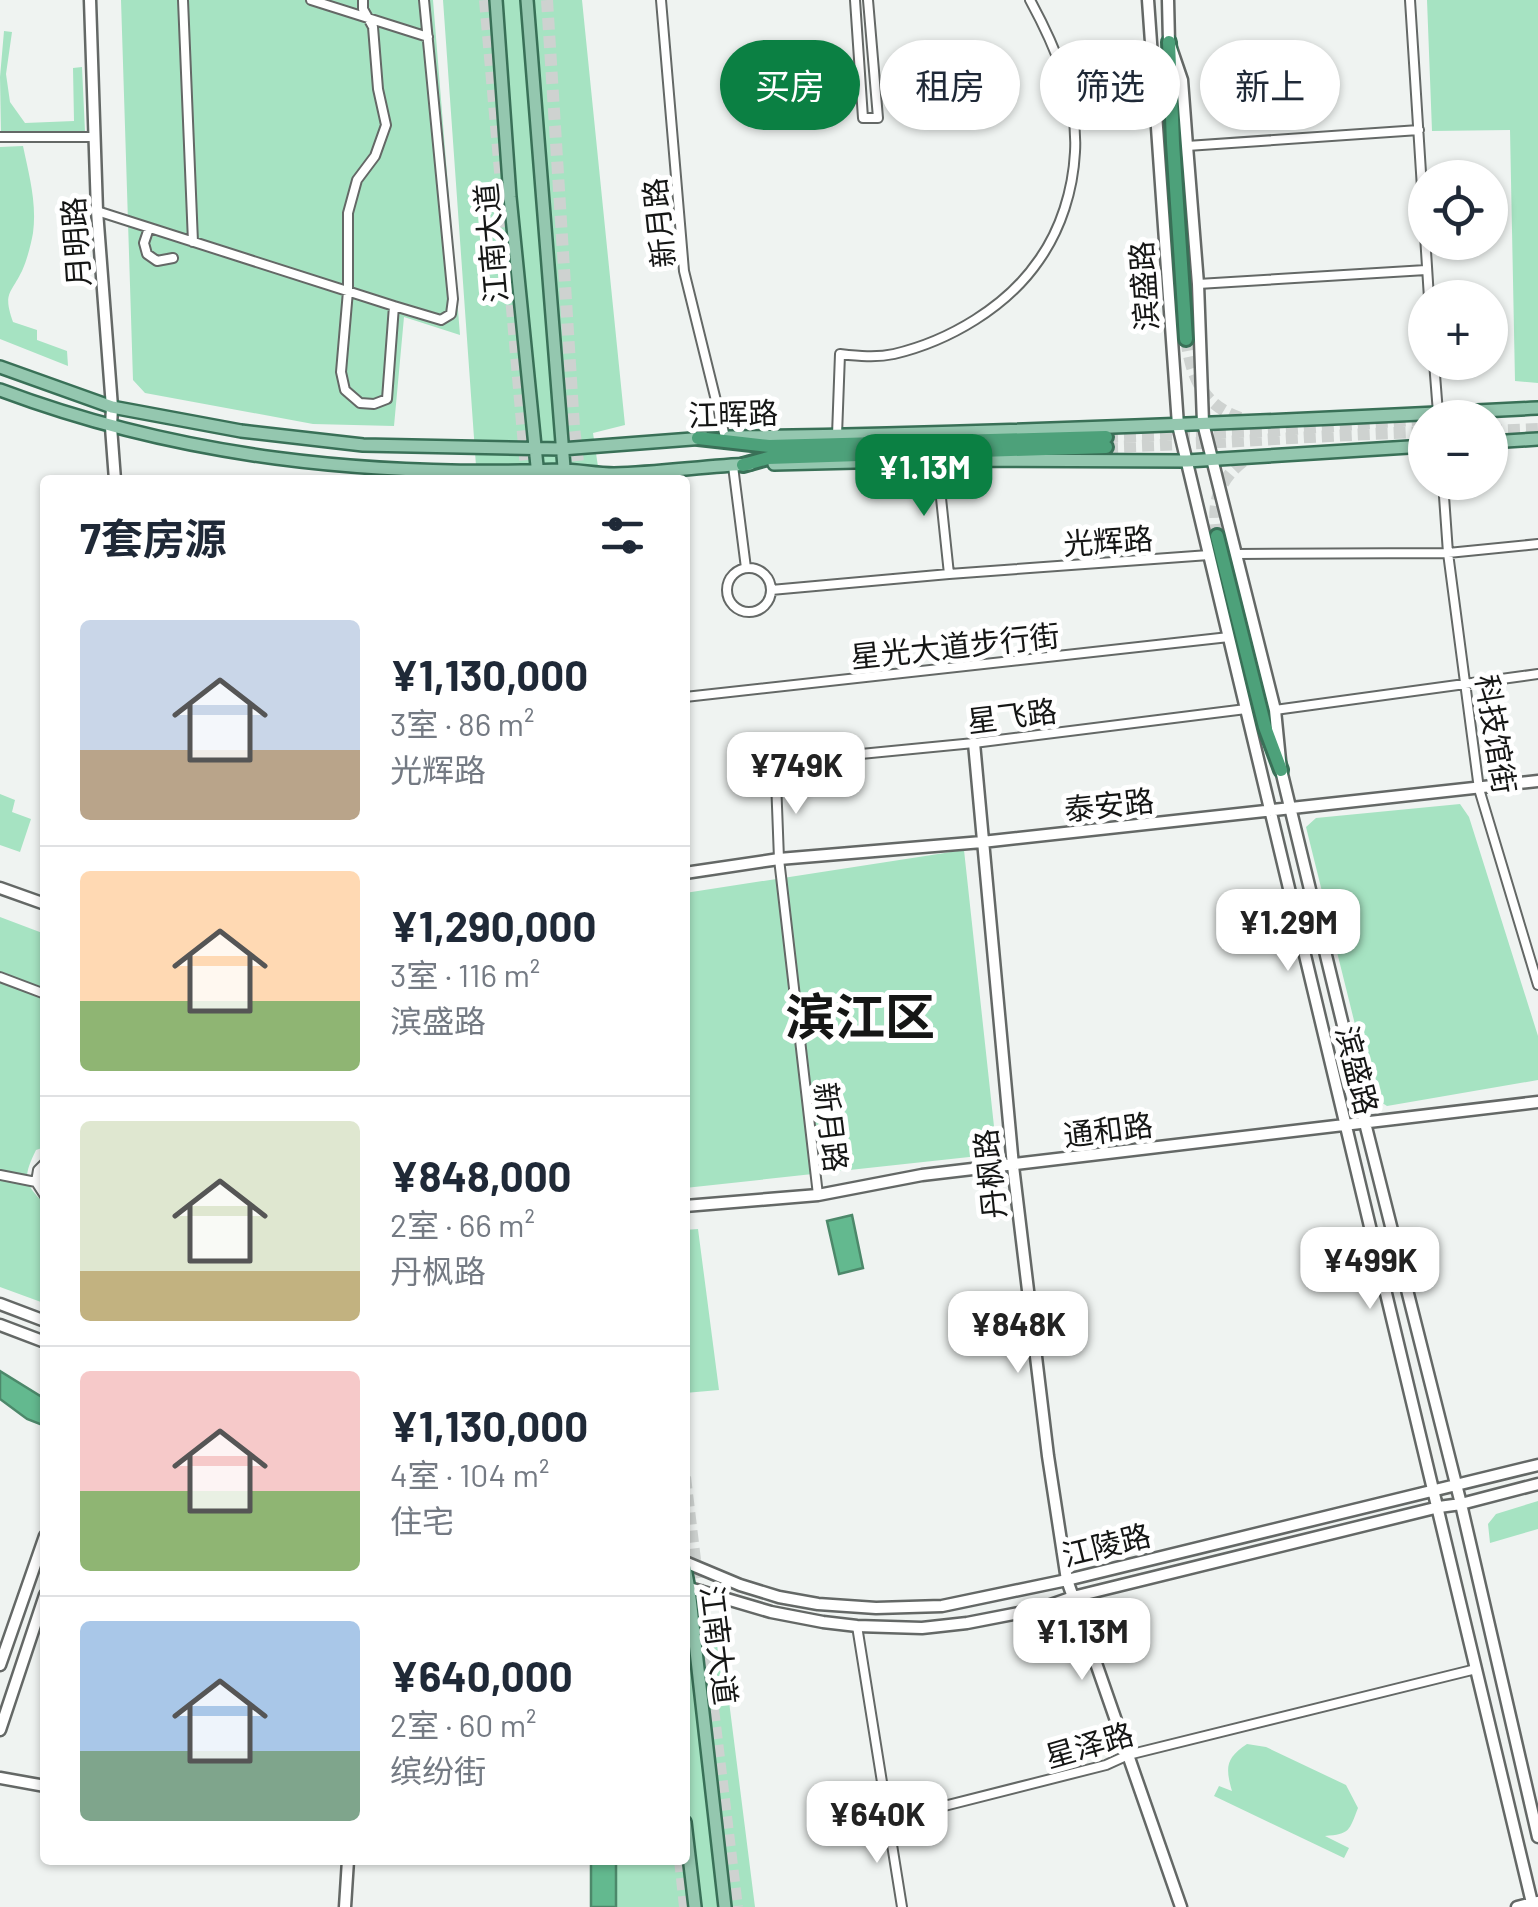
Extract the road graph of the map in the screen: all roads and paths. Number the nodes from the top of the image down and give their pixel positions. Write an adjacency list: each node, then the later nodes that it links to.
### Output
1 (90, 0): 22 (main road, 月明路)
2 (183, 0): 26 (street)
3 (310, 0): 15 (street)
4 (363, 0): 15 (street)
5 (424, 0): 16 (street)
6 (496, 0): 49 (main road, 江南大道)
7 (527, 0): 50 (main road, 江南大道)
8 (661, 0): 44 (street, 新月路)
9 (854, 0): 10 (street)
10 (868, 0)
11 (1030, 0): 43 (street)
12 (1148, 0): 41 (main road, 滨盛路)
13 (1168, 0): 17 (main road, 滨盛路)
14 (1410, 0): 20 (street)
15 (369, 20): 16 (street); 31 (street)
16 (428, 38): 32 (street)
17 (1169, 40)
18 (1180, 74): 23 (main road, 滨盛路)
19 (1172, 130): 33 (highway)
20 (1419, 130): 23 (street); 28 (street)
21 (0, 137): 22 (street)
22 (94, 137): 24 (main road, 月明路)
23 (1187, 146): 30 (main road, 滨盛路)
24 (97, 211): 25 (street); 36 (main road, 月明路)
25 (149, 228): 26 (street); 27 (street)
26 (193, 242): 31 (street)
27 (174, 258)
28 (1426, 270): 29 (street); 30 (street)
29 (1427, 280)
30 (1198, 284): 40 (main road, 滨盛路)
31 (348, 290): 32 (street); 32 (street)
32 (394, 306)
33 (1186, 339)
34 (0, 367): 36 (main road, 江晖路)
35 (0, 390): 42 (main road, 江晖路)
36 (112, 407): 42 (main road, 月明路); 49 (main road, 江晖路)
37 (1538, 408): 38 (main road, 江晖路)
38 (1508, 410)
39 (1408, 416): 40 (main road, 江晖路)
40 (1203, 423): 41 (main road, 江晖路); 51 (main road, 滨盛路)
41 (1178, 424): 43 (main road, 江晖路); 53 (main road, 滨盛路)
42 (111, 427): 55 (main road, 月明路); 56 (main road, 江晖路)
43 (838, 435): 44 (main road, 江晖路)
44 (725, 437): 45 (main road, 江晖路)
45 (698, 438): 50 (main road, 江晖路); 54 (highway)
46 (1538, 439): 47 (main road)
47 (1508, 441)
48 (1408, 447): 51 (main road, 江晖路)
49 (535, 448): 50 (main road, 江晖路); 57 (main road, 江南大道)
50 (561, 449): 58 (main road, 江南大道)
51 (1210, 459): 53 (main road, 江晖路); 63 (main road, 滨盛路)
52 (937, 460): 53 (main road, 江晖路); 54 (main road, 江晖路); 66 (street)
53 (1187, 461): 64 (main road, 滨盛路)
54 (738, 465): 58 (main road, 江晖路); 65 (street)
55 (116, 475)
56 (418, 475)
57 (538, 475)
58 (564, 475)
59 (1444, 500): 62 (street, 科技馆街)
60 (1217, 536): 76 (highway)
61 (1538, 544): 62 (street)
62 (1448, 553): 63 (street); 70 (street, 科技馆街)
63 (1237, 554): 73 (main road, 滨盛路)
64 (1210, 555): 66 (street, 光辉路); 68 (main road, 滨盛路)
65 (746, 568): 67 (street); 67 (street)
66 (949, 574): 67 (street, 光辉路)
67 (771, 590)
68 (1229, 638): 71 (street, 星光大道步行街); 72 (main road, 滨盛路)
69 (1538, 674): 70 (street)
70 (1466, 682): 73 (street); 78 (street, 科技馆街)
71 (690, 696)
72 (1246, 708): 74 (street, 星飞路); 80 (main road, 滨盛路)
73 (1276, 710): 76 (main road, 滨盛路)
74 (974, 743): 75 (street, 星飞路); 81 (main road, 丹枫路)
75 (784, 768): 82 (street, 新月路)
76 (1281, 770): 79 (main road, 滨盛路)
77 (1538, 781): 78 (main road, 泰安路)
78 (1480, 789): 79 (main road, 泰安路); 87 (street, 科技馆街)
79 (1290, 808): 80 (main road, 泰安路); 90 (main road, 滨盛路)
80 (1270, 812): 81 (main road, 泰安路); 91 (main road, 滨盛路)
81 (982, 842): 82 (main road, 泰安路); 92 (main road, 丹枫路)
82 (779, 859): 83 (main road, 泰安路); 97 (street, 新月路)
83 (690, 872)
84 (0, 888): 85 (main road)
85 (40, 902)
86 (0, 977): 88 (street)
87 (1538, 986)
88 (40, 992)
89 (1538, 1102): 90 (main road, 通和路)
90 (1365, 1123): 91 (main road, 通和路); 105 (main road, 滨盛路)
91 (1346, 1126): 92 (main road, 通和路); 106 (main road, 滨盛路)
92 (1013, 1166): 97 (main road, 通和路); 111 (main road, 丹枫路)
93 (40, 1168): 95 (street)
94 (0, 1175): 95 (street)
95 (36, 1182): 96 (street)
96 (40, 1190)
97 (818, 1195): 98 (main road, 通和路)
98 (690, 1206)
99 (0, 1304): 100 (main road)
100 (40, 1319)
101 (0, 1325): 102 (main road)
102 (40, 1340)
103 (1538, 1465): 105 (main road, 江陵路)
104 (1538, 1484): 107 (main road, 江陵路)
105 (1457, 1487): 106 (main road, 江陵路); 107 (main road, 滨盛路)
106 (1433, 1489): 108 (main road, 滨盛路); 111 (main road, 江陵路)
107 (1462, 1504): 108 (main road, 江陵路); 124 (main road, 滨盛路)
108 (1439, 1506): 113 (main road, 江陵路); 118 (main road, 滨盛路)
109 (40, 1550): 117 (main road)
110 (690, 1567): 111 (main road, 江陵路)
111 (1067, 1580): 113 (main road, 丹枫路)
112 (690, 1589): 116 (main road, 江陵路)
113 (1072, 1597): 116 (main road, 江陵路); 120 (main road, 丹枫路)
114 (40, 1610): 119 (main road)
115 (690, 1613): 130 (main road, 江南大道)
116 (857, 1626): 123 (street)
117 (0, 1665)
118 (1476, 1670): 120 (street, 星泽路); 127 (main road, 滨盛路)
119 (0, 1730)
120 (1128, 1755): 123 (street, 星泽路); 132 (main road)
121 (0, 1778): 122 (main road)
122 (40, 1785)
123 (889, 1820): 131 (street)
124 (1538, 1837)
125 (690, 1864): 129 (main road)
126 (348, 1865): 128 (main road)
127 (1534, 1904): 133 (main road)
128 (344, 1907)
129 (695, 1907)
130 (725, 1907)
131 (902, 1907)
132 (1181, 1907)
133 (1517, 1907)

